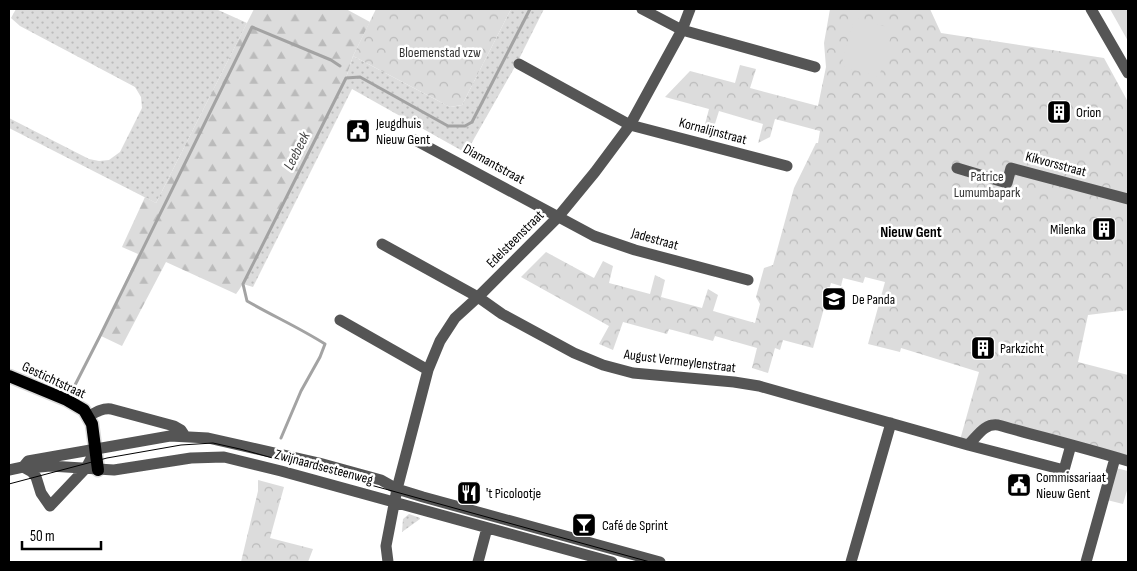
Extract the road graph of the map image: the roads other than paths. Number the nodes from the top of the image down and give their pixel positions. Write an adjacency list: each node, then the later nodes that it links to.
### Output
1 (642, 9): 4 (street)
2 (690, 9): 4 (street, Edelsteenstraat)
3 (1091, 9): 7 (street)
4 (682, 30): 6 (street); 8 (street, Edelsteenstraat)
5 (519, 64): 8 (street, Kornalijnstraat)
6 (815, 66)
7 (1128, 73)
8 (630, 125): 10 (street, Kornalijnstraat); 13 (street, Edelsteenstraat)
9 (415, 140): 13 (street, Diamantstraat)
10 (787, 166)
11 (957, 168): 12 (street, Kikvorsstraat)
12 (1128, 199)
13 (558, 217): 15 (street, Jadestraat); 16 (street, Edelsteenstraat)
14 (382, 244): 16 (street, August Vermeylenstraat)
15 (748, 280)
16 (478, 297): 18 (street, Edelsteenstraat); 21 (street, August Vermeylenstraat)
17 (340, 320): 18 (street)
18 (428, 370): 31 (street, Edelsteenstraat)
19 (9, 376): 20 (main road, Gestichtstraat)
20 (89, 416): 22 (street, Zwijnaardsesteenweg); 25 (main road, Gestichtstraat)
21 (891, 424): 23 (street, August Vermeylenstraat); 40 (street)
22 (185, 436): 25 (street, Zwijnaardsesteenweg); 31 (street, Zwijnaardsesteenweg)
23 (968, 444): 24 (street); 24 (street, August Vermeylenstraat)
24 (1071, 445): 26 (street)
25 (96, 449): 28 (street, Zwijnaardsesteenweg); 29 (main road, Gestichtstraat)
26 (1116, 458): 27 (street); 41 (street)
27 (1128, 461)
28 (23, 467): 29 (street, Zwijnaardsesteenweg); 29 (street); 30 (street, Zwijnaardsesteenweg)
29 (92, 469): 32 (street, Zwijnaardsesteenweg)
30 (9, 470)
31 (397, 489): 32 (street, Edelsteenstraat); 39 (street, Zwijnaardsesteenweg)
32 (394, 502): 33 (street, Zwijnaardsesteenweg); 35 (street, Edelsteenstraat)
33 (487, 528): 34 (street, Zwijnaardsesteenweg); 36 (street)
34 (567, 550): 37 (street); 38 (street, Zwijnaardsesteenweg)
35 (388, 562)
36 (478, 562)
37 (566, 562)
38 (612, 562)
39 (660, 562)
40 (851, 562)
41 (1086, 562)

